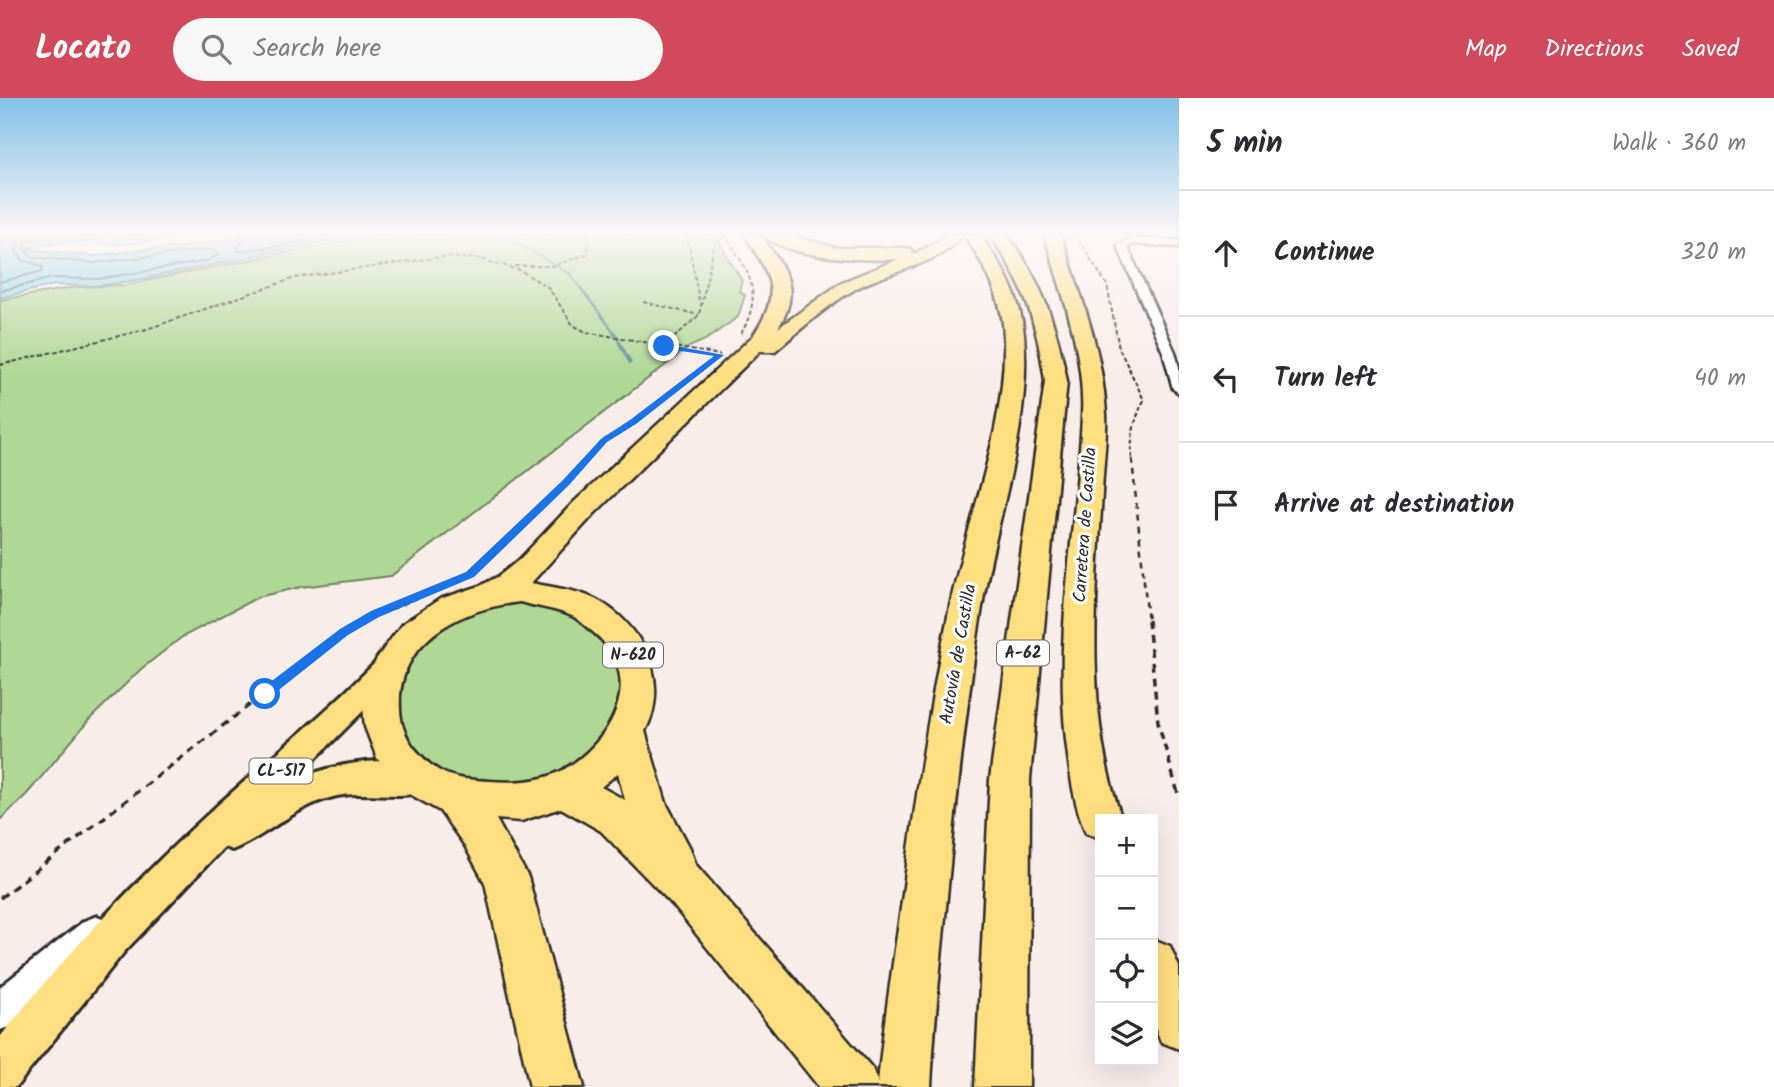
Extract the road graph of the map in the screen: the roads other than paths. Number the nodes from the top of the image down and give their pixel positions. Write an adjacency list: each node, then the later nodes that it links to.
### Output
1 (779, 280): 9 (highway, N-620)
2 (861, 280): 9 (highway)
3 (999, 280): 23 (highway, Autovía de Castilla)
4 (1028, 280): 10 (highway, A-62)
5 (1066, 280): 10 (highway)
6 (1066, 280): 16 (highway, Carretera de Castilla)
7 (1137, 280): 8 (street)
8 (1179, 388)
9 (676, 420): 11 (highway, N-620)
10 (1043, 479): 26 (highway, A-62)
11 (491, 594): 12 (highway, N-620); 13 (highway, N-620)
12 (388, 667): 14 (highway, N-620); 17 (main road, CL-517)
13 (628, 734): 15 (highway, N-620); 18 (highway)
14 (436, 788): 15 (highway, N-620); 17 (main road, CL-517); 24 (highway)
15 (566, 789): 18 (highway)
16 (1099, 814)
17 (163, 882): 20 (street); 22 (main road, CL-517)
18 (689, 889): 25 (highway)
19 (1158, 975): 21 (highway)
20 (0, 1011)
21 (1179, 1024)
22 (0, 1072)
23 (905, 1072)
24 (557, 1087)
25 (853, 1087)
26 (1002, 1087)

